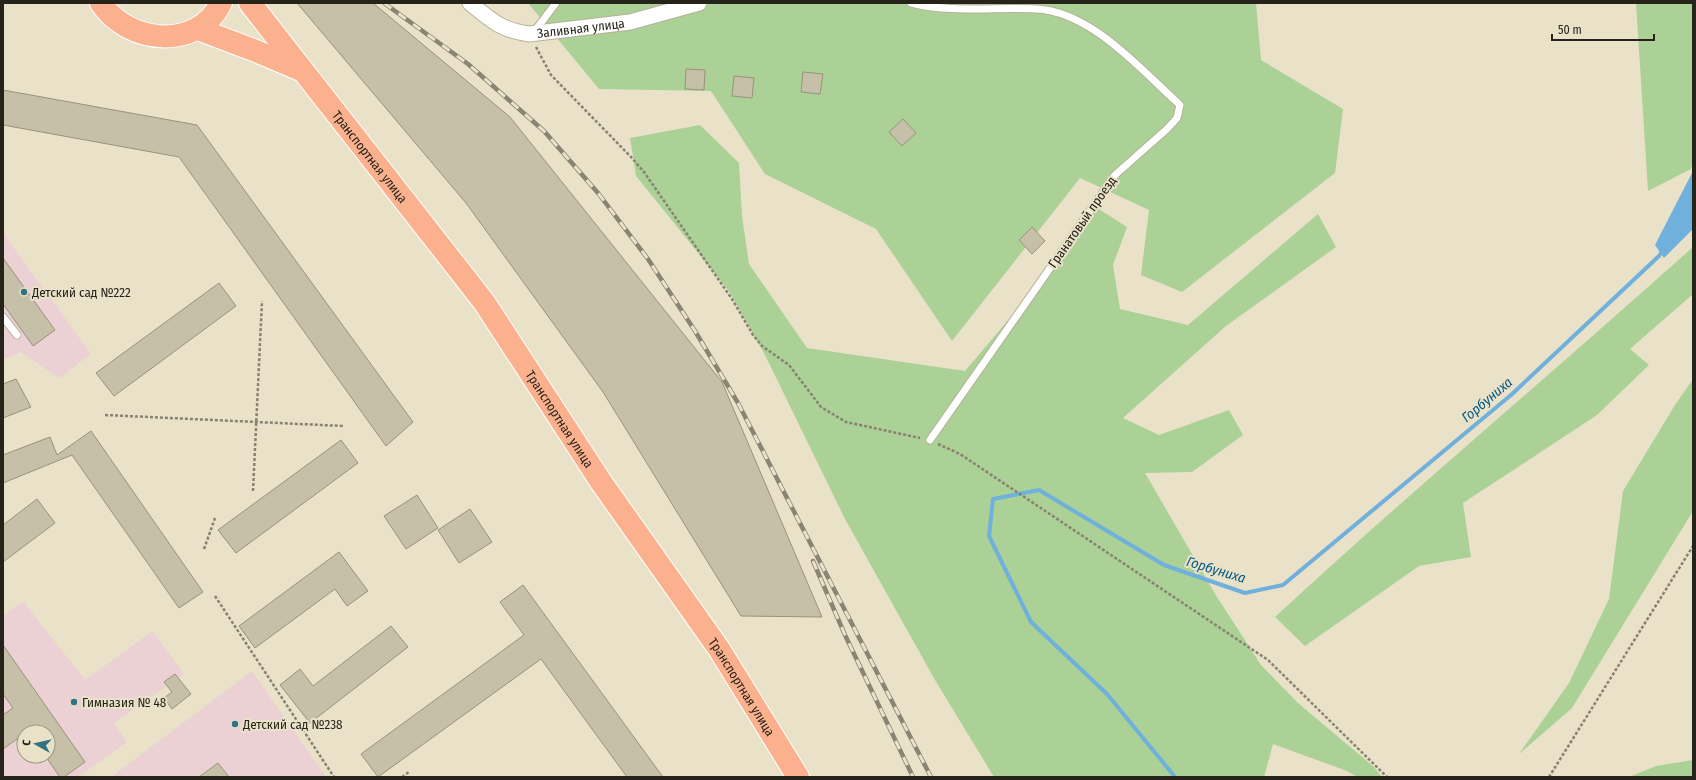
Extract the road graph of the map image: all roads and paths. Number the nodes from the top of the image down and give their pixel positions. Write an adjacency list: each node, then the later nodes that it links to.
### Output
1 (101, 3): 8 (main road)
2 (221, 3): 8 (main road)
3 (250, 3): 10 (main road, Транспортная улица)
4 (470, 3): 9 (street, Заливная улица)
5 (556, 3): 9 (lane)
6 (699, 3): 9 (street, Заливная улица)
7 (911, 3): 17 (lane, Гранатовый проезд)
8 (198, 29): 10 (main road)
9 (533, 34)
10 (305, 72): 26 (main road, Транспортная улица)
11 (262, 301): 15 (path)
12 (3, 317): 13 (lane)
13 (17, 336)
14 (105, 415): 15 (path)
15 (256, 420): 16 (path); 18 (path)
16 (343, 426)
17 (930, 440)
18 (253, 491)
19 (215, 518): 21 (path)
20 (1693, 546): 27 (path)
21 (204, 549)
22 (215, 596): 24 (path)
23 (409, 772): 25 (path)
24 (334, 777)
25 (402, 777)
26 (798, 777)
27 (1549, 777)

